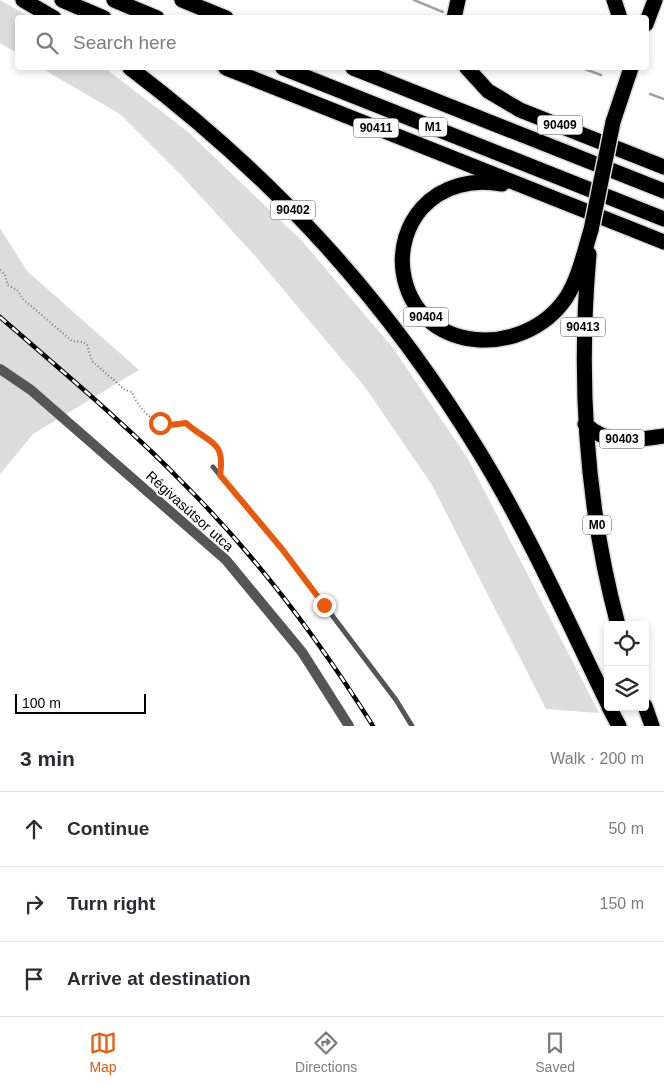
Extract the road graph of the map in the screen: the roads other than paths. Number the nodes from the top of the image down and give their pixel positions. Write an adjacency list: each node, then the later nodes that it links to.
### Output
1 (23, 0): 8 (highway)
2 (62, 0): 9 (highway)
3 (114, 0): 10 (highway)
4 (182, 0): 11 (highway)
5 (458, 0): 12 (highway)
6 (614, 0): 13 (highway)
7 (655, 0): 14 (highway)
8 (49, 15)
9 (97, 15)
10 (150, 15)
11 (219, 15)
12 (455, 15)
13 (619, 15)
14 (649, 16)
15 (133, 70): 34 (highway, 90402)
16 (231, 70): 24 (highway, 90411)
17 (288, 70): 26 (highway, M1)
18 (359, 70): 25 (highway, M1)
19 (469, 70): 23 (highway, 90409)
20 (623, 70): 22 (highway)
21 (631, 70): 22 (highway, 90413)
22 (613, 122): 27 (highway, 90413, bridge)
23 (664, 167)
24 (525, 188): 27 (highway, 90404); 28 (highway, 90411)
25 (664, 190)
26 (664, 219)
27 (592, 230): 30 (highway, 90413)
28 (664, 242)
29 (0, 368): 37 (street, Régivasútsor utca)
30 (585, 424): 31 (highway, 90403); 33 (highway, M0)
31 (664, 436)
32 (213, 467): 38 (lane)
33 (617, 621)
34 (604, 696)
35 (612, 711): 39 (highway)
36 (647, 711): 40 (highway)
37 (349, 726)
38 (412, 726)
39 (619, 726)
40 (652, 726)

